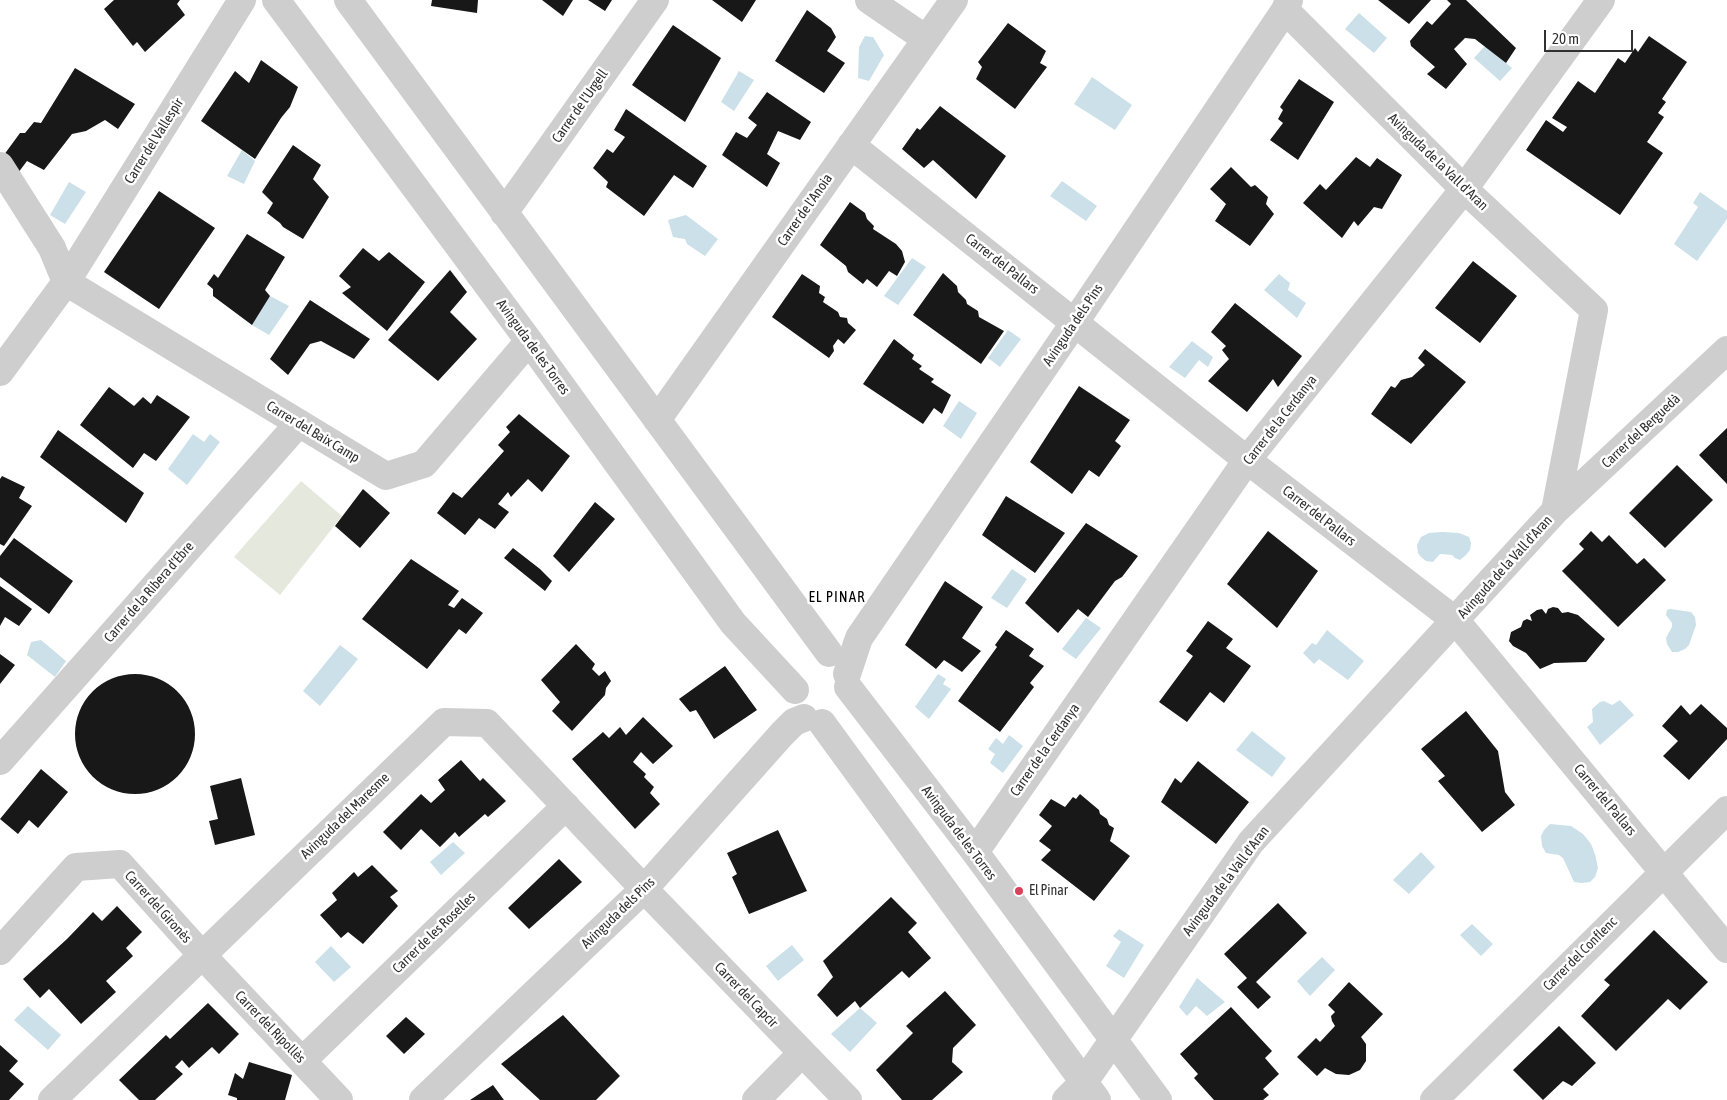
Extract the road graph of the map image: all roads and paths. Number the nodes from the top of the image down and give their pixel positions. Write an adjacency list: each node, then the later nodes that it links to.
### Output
1 (242, 0): 14 (street, Carrer del Vallespir)
2 (276, 0): 16 (street, Avinguda de les Torres)
3 (348, 0): 13 (street, Avinguda de les Torres)
4 (655, 0): 13 (street, Carrer de l'Urgell)
5 (869, 0): 9 (street)
6 (954, 0): 9 (street, Carrer de l'Anoia)
7 (1601, 0): 12 (street, Carrer de la Cerdanya)
8 (1287, 5): 12 (street, Avinguda de la Vall d'Aran); 15 (street, Avinguda dels Pins)
9 (926, 40): 10 (street, Carrer de l'Anoia)
10 (851, 145): 15 (street, Carrer del Pallars); 19 (street, Carrer de l'Anoia)
11 (0, 166): 14 (street)
12 (1464, 189): 21 (street, Carrer de la Cerdanya); 22 (street, Avinguda de la Vall d'Aran)
13 (504, 212): 19 (street, Avinguda de les Torres)
14 (66, 282): 18 (street, Carrer del Vallespir); 20 (street, Carrer del Baix Camp)
15 (1075, 322): 21 (street, Carrer del Pallars); 24 (street, Avinguda dels Pins)
16 (529, 341): 20 (street, Carrer del Baix Camp); 25 (street, Avinguda de les Torres)
17 (1727, 350): 22 (street, Carrer del Berguedà)
18 (0, 372)
19 (657, 420): 24 (street, Avinguda de les Torres)
20 (299, 423): 27 (street, Carrer de la Ribera d'Ebre)
21 (1247, 460): 23 (street, Carrer del Pallars); 30 (street, Carrer de la Cerdanya)
22 (1555, 511): 23 (street, Avinguda de la Vall d'Aran)
23 (1456, 621): 31 (street, Carrer del Pallars); 36 (street, Avinguda de la Vall d'Aran)
24 (839, 667): 25 (street); 26 (street); 30 (street, Avinguda de les Torres)
25 (796, 690): 26 (street)
26 (813, 721): 32 (street, Avinguda dels Pins); 39 (street)
27 (0, 761)
28 (566, 806): 32 (street, Avinguda del Maresme); 35 (street, Avinguda del Maresme); 38 (street, Carrer de les Roselles)
29 (1727, 810): 31 (street, Carrer del Conflenc)
30 (975, 852): 36 (street, Avinguda de les Torres)
31 (1664, 871): 33 (street, Carrer del Pallars); 46 (street, Carrer del Conflenc)
32 (644, 889): 37 (street, Carrer del Capcir); 42 (street, Avinguda dels Pins)
33 (1727, 949)
34 (0, 951): 35 (street, Carrer del Gironès)
35 (201, 954): 38 (street, Carrer del Ripollès); 40 (street, Avinguda del Maresme)
36 (1112, 1039): 39 (street, Avinguda de la Vall d'Aran); 45 (street, Avinguda de les Torres)
37 (802, 1053): 43 (street); 44 (street, Carrer del Capcir)
38 (302, 1061): 41 (street, Carrer del Ripollès)
39 (1082, 1094)
40 (52, 1100)
41 (339, 1100)
42 (423, 1100)
43 (756, 1100)
44 (848, 1100)
45 (1158, 1100)
46 (1434, 1100)

